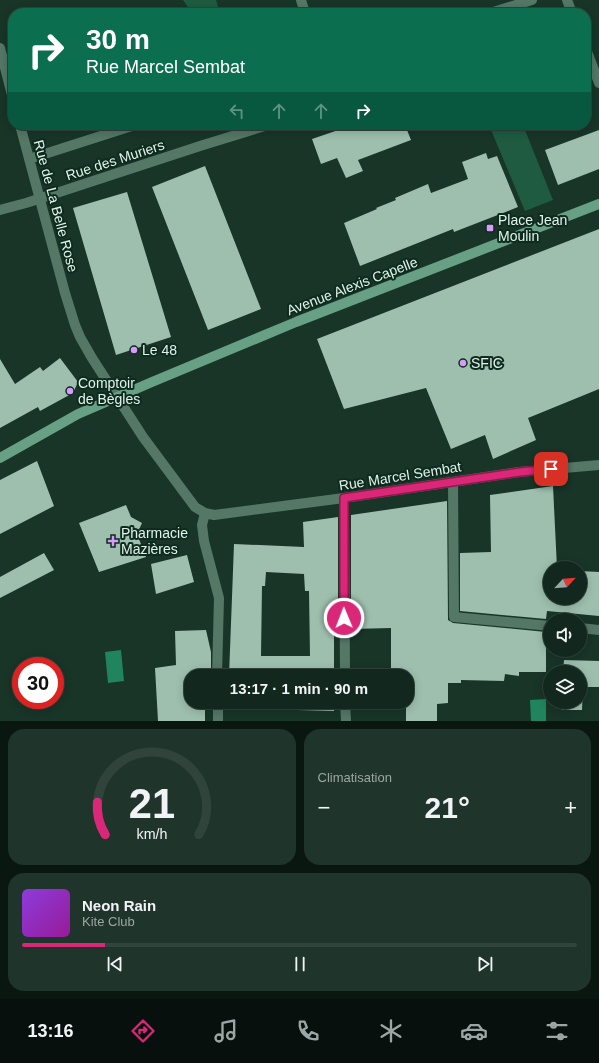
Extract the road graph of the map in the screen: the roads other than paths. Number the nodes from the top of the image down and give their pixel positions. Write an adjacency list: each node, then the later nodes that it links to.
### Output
1 (532, 0): 2 (street)
2 (506, 8)
3 (0, 48): 5 (street)
4 (591, 62): 6 (street)
5 (8, 79)
6 (599, 83)
7 (21, 130): 10 (street, Rue de La Belle Rose)
8 (119, 130): 10 (street, Rue des Muriers)
9 (252, 130): 11 (street, Rue des Muriers)
10 (29, 159): 11 (street, Rue de La Belle Rose)
11 (39, 199): 13 (street, Rue des Muriers); 14 (street, Rue de La Belle Rose)
12 (599, 204): 14 (street, Avenue Alexis Capelle)
13 (0, 210)
14 (117, 397): 15 (street, Avenue Alexis Capelle); 19 (street, Rue de La Belle Rose)
15 (0, 458)
16 (599, 465): 17 (street, Rue Marcel Sembat)
17 (453, 482): 18 (street, Rue Marcel Sembat); 20 (street)
18 (344, 498): 19 (street, Rue Marcel Sembat); 24 (street)
19 (205, 513): 23 (street)
20 (543, 625)
21 (587, 629): 22 (street)
22 (599, 630)
23 (217, 669)
24 (345, 669)
25 (218, 709): 27 (street)
26 (345, 709): 28 (street)
27 (218, 721)
28 (346, 721)

